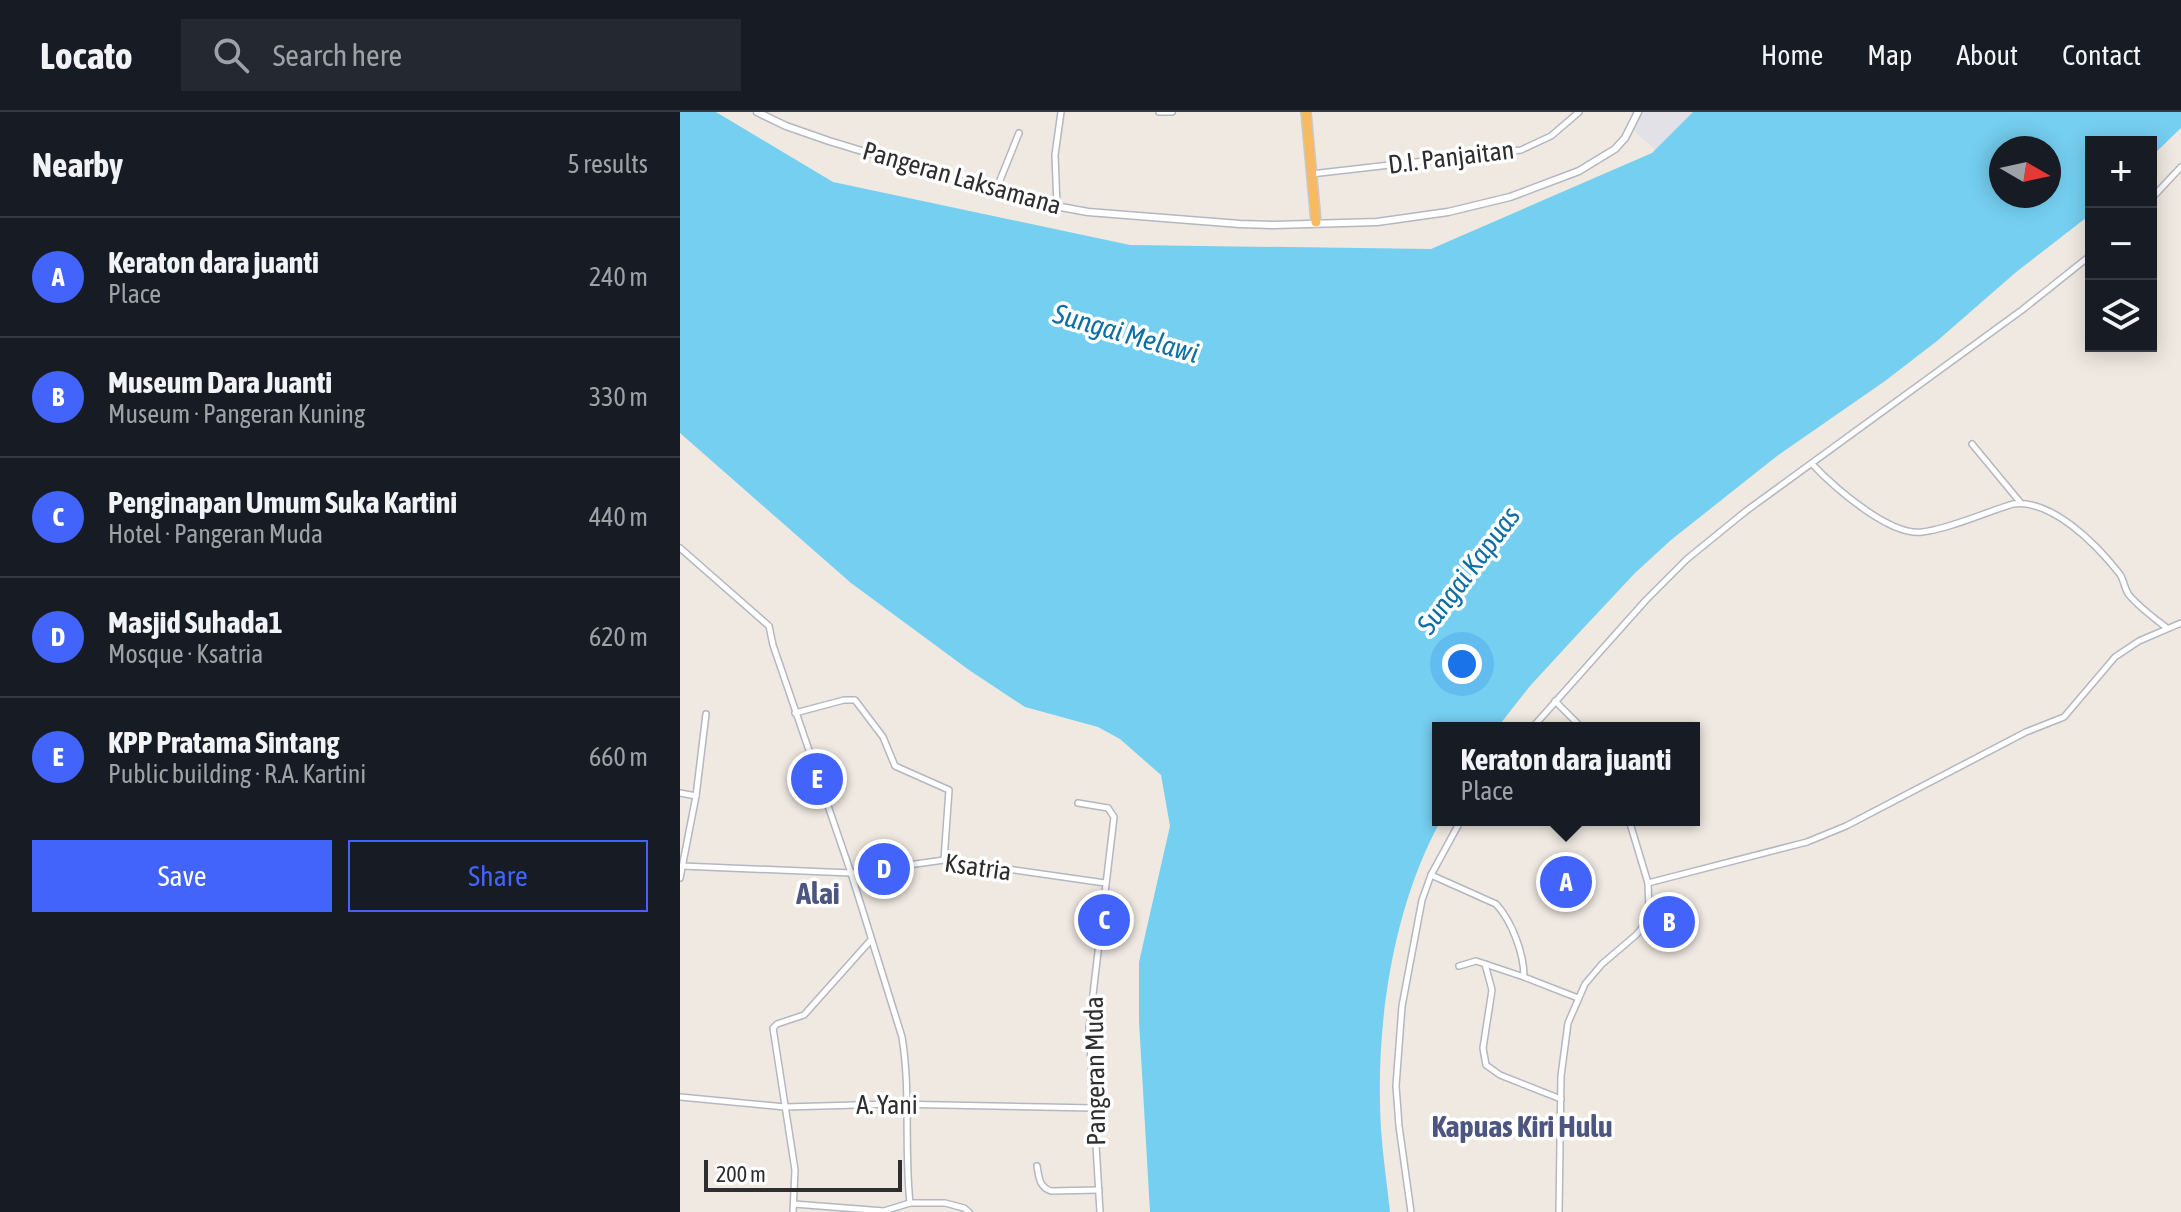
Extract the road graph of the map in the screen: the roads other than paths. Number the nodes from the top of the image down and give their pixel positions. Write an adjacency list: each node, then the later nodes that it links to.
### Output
1 (757, 112): 12 (street, Pangeran Laksamana)
2 (1061, 112): 14 (street)
3 (1159, 112): 4 (street)
4 (1172, 112)
5 (1306, 112): 11 (highway)
6 (1579, 112): 11 (street, D.I. Panjaitan)
7 (1629, 112): 8 (street)
8 (1637, 115): 15 (street, Pangeran Laksamana)
9 (1019, 133): 12 (street)
10 (2181, 167): 13 (street)
11 (1311, 174): 15 (highway)
12 (996, 190): 14 (street, Pangeran Laksamana)
13 (2157, 193)
14 (1057, 206): 15 (street, Pangeran Laksamana)
15 (1316, 222)
16 (2085, 260): 18 (street)
17 (1972, 444): 19 (street)
18 (1812, 464): 19 (street); 23 (street)
19 (2021, 503): 22 (street)
20 (680, 548): 24 (street)
21 (2181, 623): 22 (street)
22 (2167, 628): 39 (street)
23 (1555, 701): 26 (street); 27 (street)
24 (795, 713): 33 (street); 35 (street)
25 (706, 714): 29 (street)
26 (1537, 722)
27 (1576, 722)
28 (680, 793): 29 (street)
29 (696, 796): 34 (street)
30 (1078, 803): 38 (street, Pangeran Muda)
31 (1458, 826): 36 (street)
32 (1631, 826): 39 (street)
33 (944, 860): 35 (street, Ksatria); 38 (street, Ksatria)
34 (682, 866): 35 (street, Ksatria); 37 (street)
35 (851, 873): 40 (street)
36 (1431, 875): 43 (street); 57 (street)
37 (680, 878)
38 (1105, 883): 49 (street, Pangeran Muda)
39 (1648, 883): 44 (street)
40 (870, 941): 47 (street); 48 (street)
41 (1485, 964): 42 (street); 43 (street); 46 (street)
42 (1459, 966)
43 (1524, 977): 44 (street)
44 (1578, 998): 46 (street)
45 (680, 1097): 48 (street, A. Yani)
46 (1561, 1099): 58 (street)
47 (907, 1104): 48 (street, A. Yani); 49 (street, A. Yani); 52 (street)
48 (785, 1107): 53 (street)
49 (1094, 1108): 51 (street, Pangeran Muda)
50 (1037, 1166): 51 (street)
51 (1099, 1190): 56 (street, Pangeran Muda)
52 (910, 1203): 53 (street); 55 (street)
53 (793, 1204): 54 (street)
54 (793, 1212)
55 (969, 1212)
56 (1100, 1212)
57 (1411, 1212)
58 (1559, 1212)

